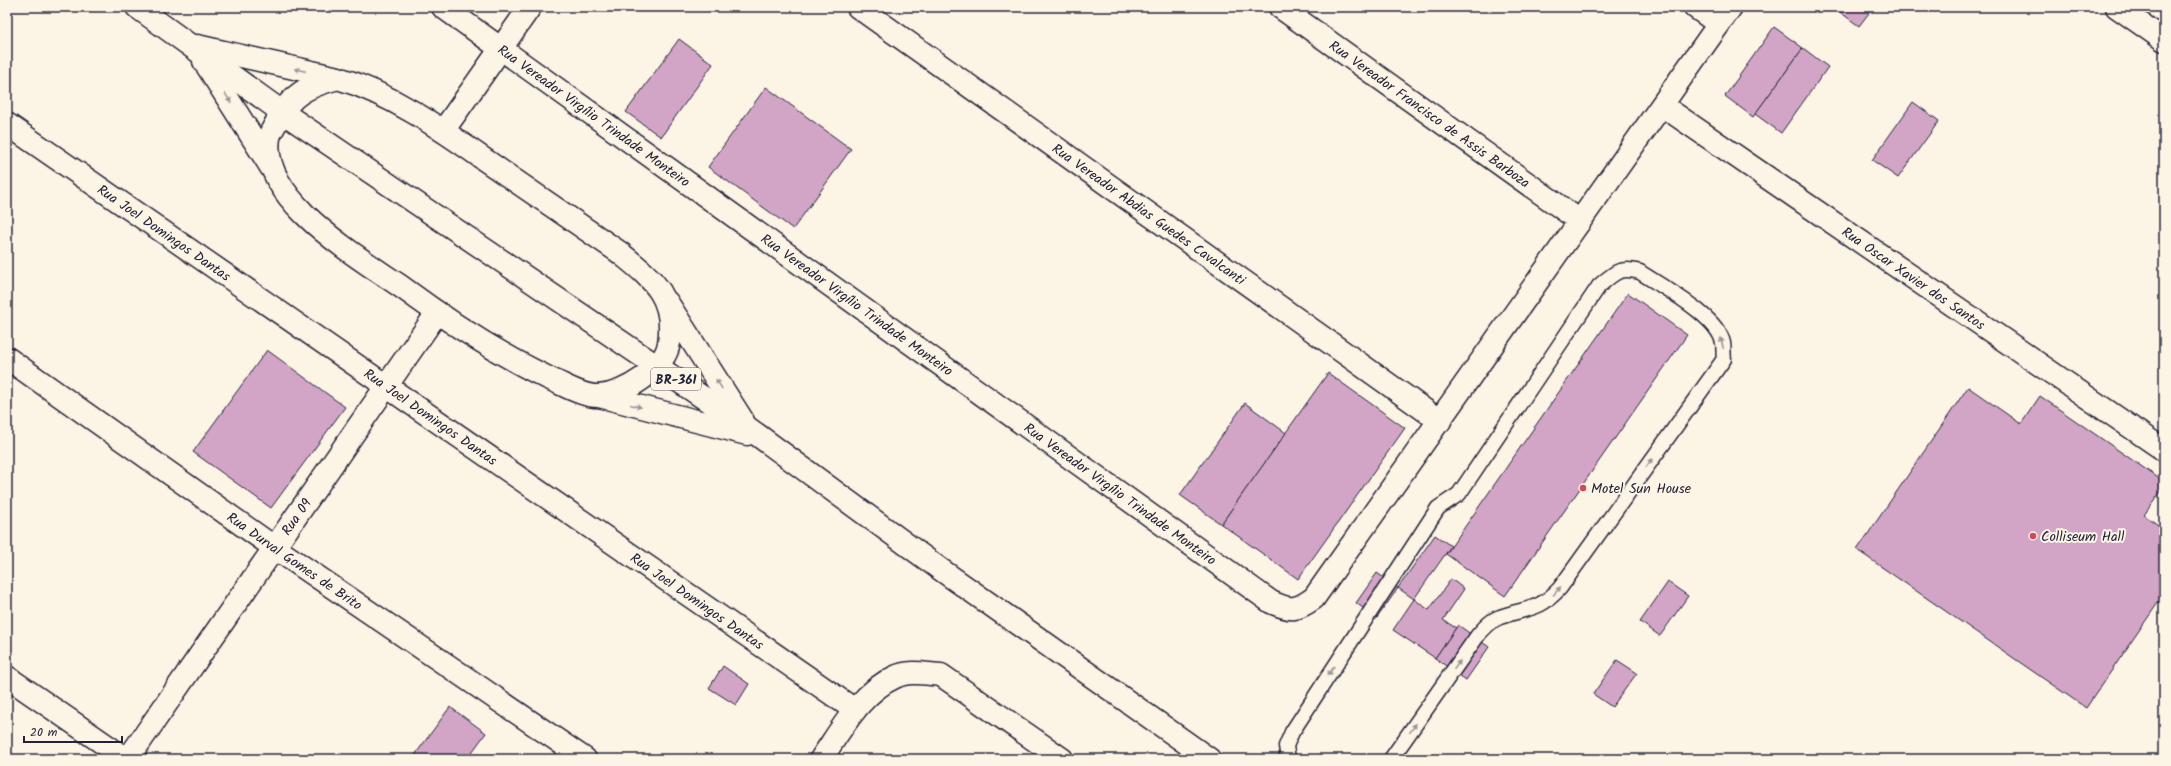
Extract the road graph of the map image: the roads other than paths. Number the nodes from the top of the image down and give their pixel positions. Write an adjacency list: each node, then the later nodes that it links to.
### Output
1 (137, 7): 11 (street, BR-361)
2 (443, 7): 12 (street, Rua Vereador Virgílio Trindade Monteiro)
3 (530, 7): 12 (street)
4 (858, 7): 26 (street, Rua Vereador Abdias Guedes Cavalcanti)
5 (1280, 7): 19 (street, Rua Vereador Francisco de Assis Barboza)
6 (1695, 7): 9 (street)
7 (1731, 7): 9 (street, Rua Vereador Virgílio Trindade Monteiro)
8 (2118, 7): 10 (street)
9 (1719, 24): 14 (street, Rua Vereador Virgílio Trindade Monteiro)
10 (2164, 40)
11 (193, 48): 13 (street, one-way to 11); 15 (street, BR-361); 18 (street, one-way to 18)
12 (501, 49): 17 (street); 26 (street, Rua Vereador Virgílio Trindade Monteiro)
13 (338, 78): 15 (street); 17 (street)
14 (1663, 106): 19 (street, Rua Vereador Virgílio Trindade Monteiro); 28 (street, Rua Oscar Xavier dos Santos)
15 (282, 112): 18 (street); 23 (street, BR-361)
16 (7, 124): 24 (street, Rua Joel Domingos Dantas)
17 (443, 131): 20 (street)
18 (271, 167): 21 (street)
19 (1580, 221): 26 (street, Rua Vereador Virgílio Trindade Monteiro)
20 (667, 302): 23 (street); 27 (street, one-way to 20)
21 (437, 313): 24 (street, Rua 09); 25 (street)
22 (7, 358): 29 (street, Rua Durval Gomes de Brito)
23 (657, 366): 25 (street); 27 (street, BR-361)
24 (386, 387): 29 (street, Rua 09); 31 (street, Rua Joel Domingos Dantas)
25 (599, 396): 27 (street, one-way to 27)
26 (1440, 421)
27 (754, 433): 36 (street, BR-361)
28 (2164, 450)
29 (275, 548): 32 (street, Rua 09); 33 (street, Rua Durval Gomes de Brito)
30 (7, 677): 32 (street)
31 (855, 710): 34 (street); 35 (street)
32 (127, 759)
33 (586, 759)
34 (821, 759)
35 (1062, 759)
36 (1209, 759)
37 (1288, 759): 38 (lane, one-way to 37)
38 (1391, 759)

